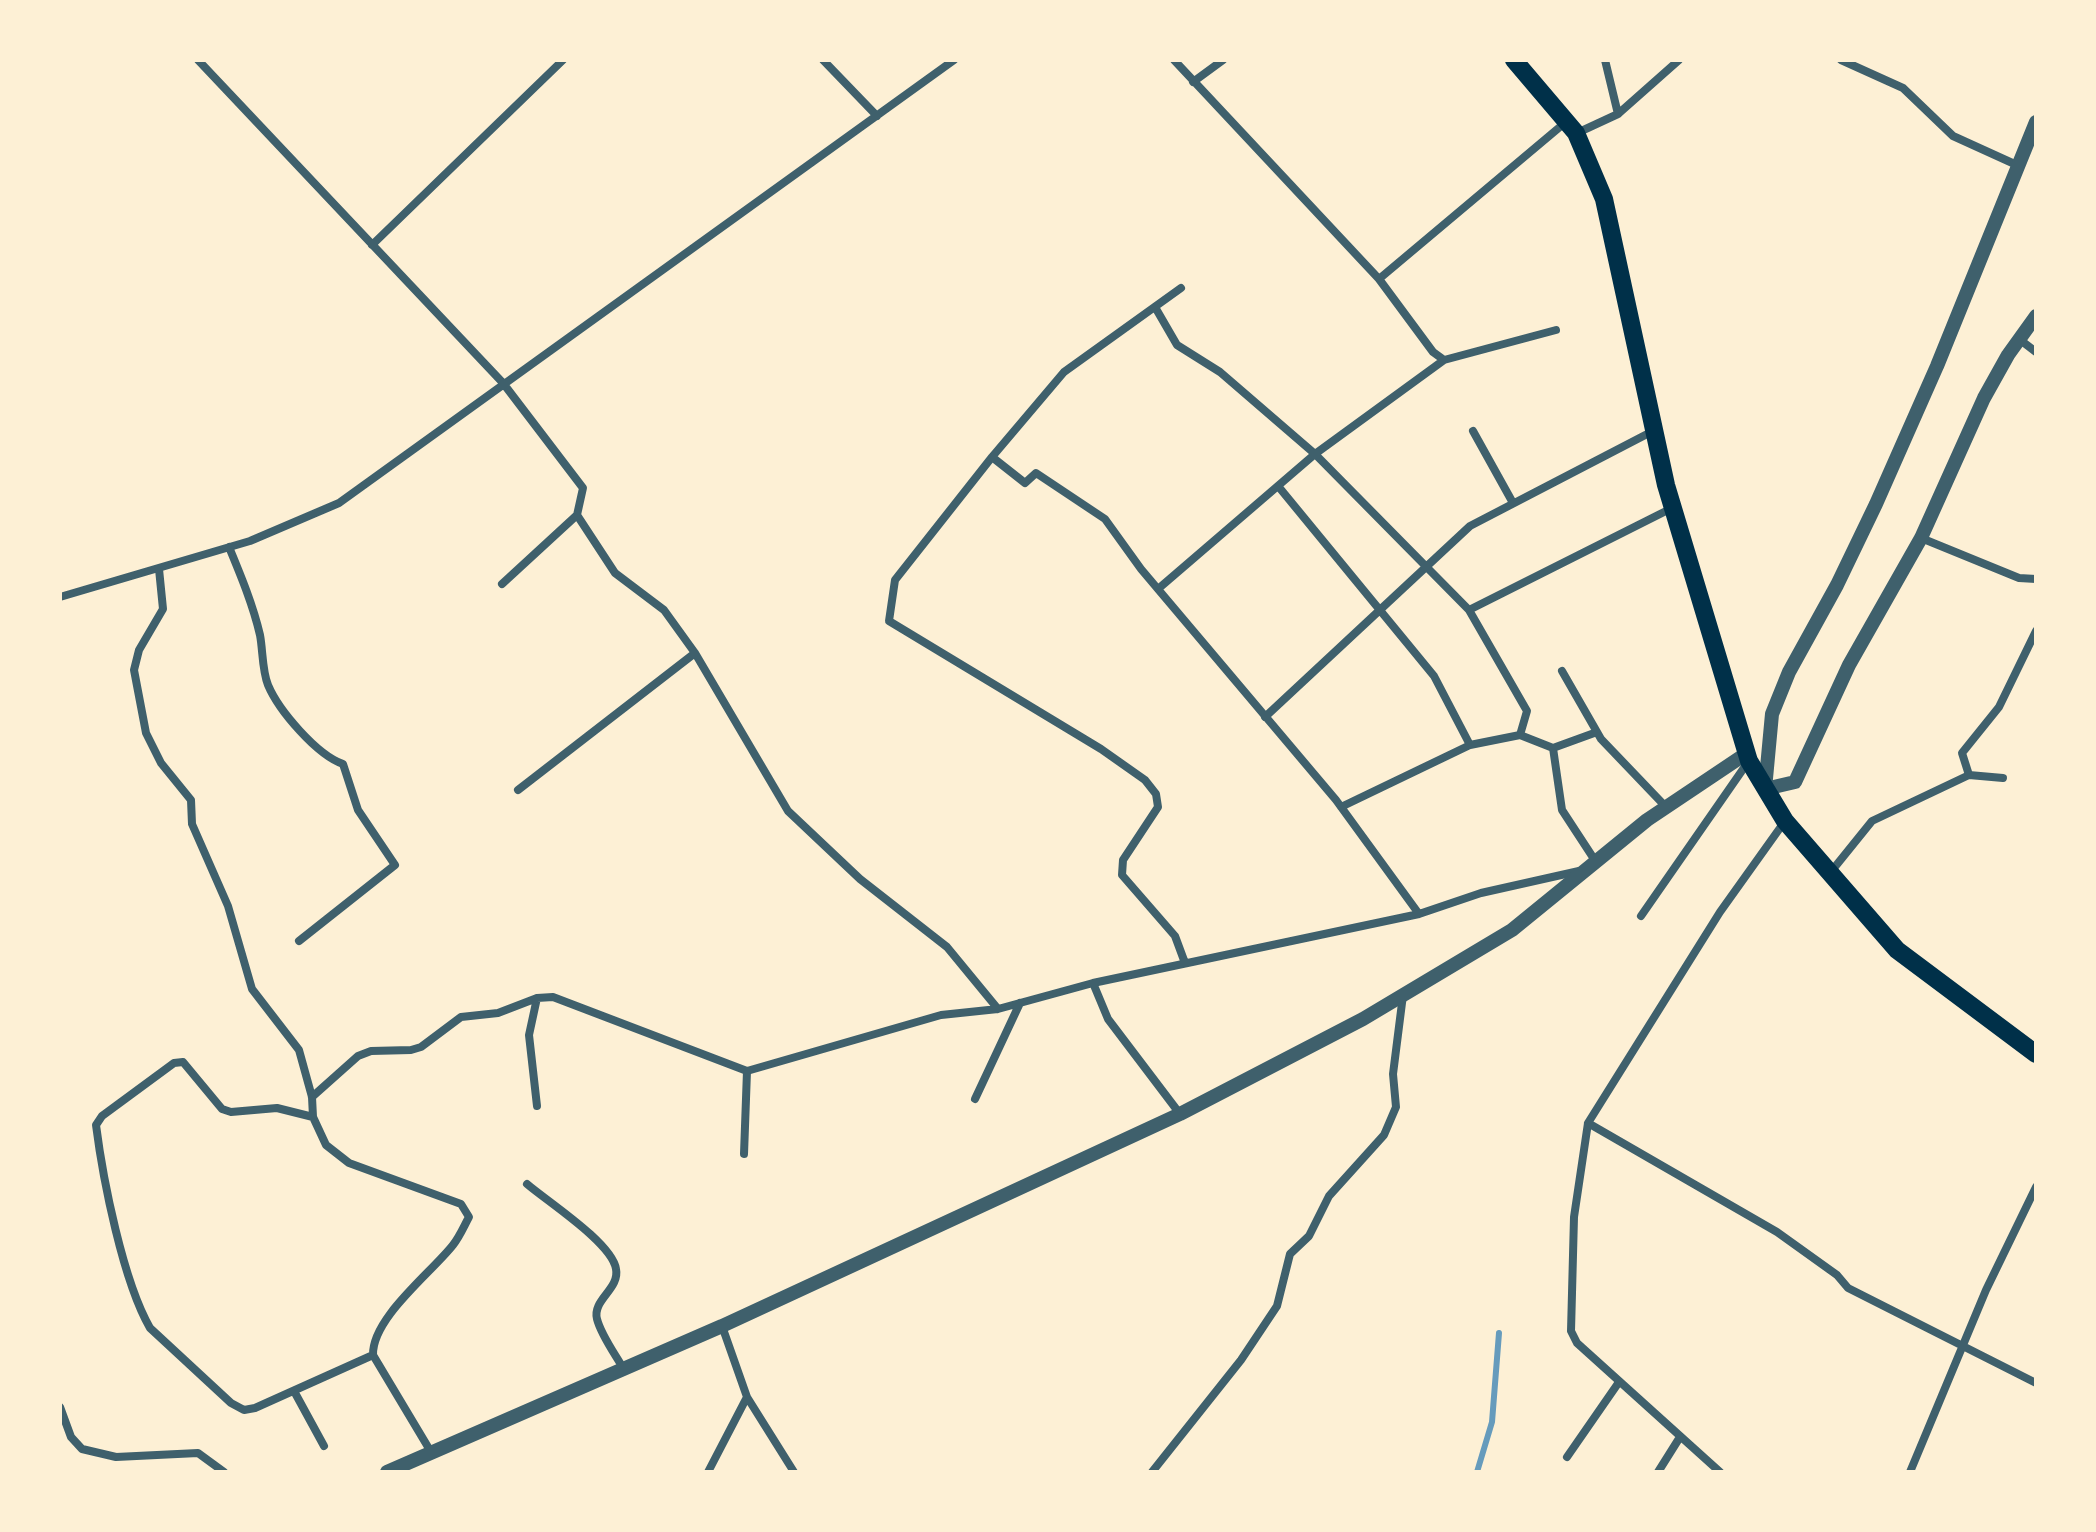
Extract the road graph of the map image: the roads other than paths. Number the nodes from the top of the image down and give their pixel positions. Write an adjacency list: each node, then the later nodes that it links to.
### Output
1 (198, 60): 17 (street)
2 (563, 60): 17 (street)
3 (823, 60): 13 (street)
4 (954, 60): 13 (street)
5 (1174, 60): 11 (street)
6 (1223, 60): 11 (street)
7 (1514, 60): 15 (main road)
8 (1605, 60): 12 (street)
9 (1679, 60): 12 (street)
10 (1841, 60): 16 (street)
11 (1193, 82): 18 (street)
12 (1618, 114): 15 (street)
13 (877, 116): 26 (street)
14 (2036, 122): 16 (street)
15 (1572, 127): 18 (street); 27 (main road)
16 (2019, 166): 56 (street)
17 (372, 245): 26 (street)
18 (1379, 279): 25 (street)
19 (1181, 288): 20 (street)
20 (1155, 307): 29 (street); 30 (street)
21 (2036, 316): 23 (street)
22 (1556, 330): 25 (street)
23 (2019, 339): 24 (street); 35 (street)
24 (2036, 352)
25 (1444, 360): 29 (street)
26 (503, 383): 34 (street); 36 (street)
27 (1654, 430): 32 (street); 33 (main road)
28 (1473, 431): 32 (street)
29 (1315, 454): 31 (street); 37 (street)
30 (992, 457): 41 (street); 66 (street)
31 (1278, 486): 41 (street); 44 (street)
32 (1513, 503): 37 (street)
33 (1673, 507): 43 (street); 53 (main road)
34 (577, 515): 40 (street); 46 (street)
35 (1921, 538): 39 (street); 56 (street)
36 (229, 547): 38 (street); 65 (street)
37 (1427, 566): 43 (street); 44 (street)
38 (159, 569): 42 (street); 74 (street)
39 (2036, 579)
40 (502, 584)
41 (1158, 589): 48 (street)
42 (60, 597)
43 (1469, 610): 50 (street)
44 (1379, 611): 48 (street); 51 (street)
45 (2036, 631): 54 (street)
46 (695, 653): 57 (street); 71 (street)
47 (1562, 671): 49 (street)
48 (1265, 717): 58 (street)
49 (1597, 732): 52 (street); 59 (street)
50 (1520, 735): 51 (street); 52 (street)
51 (1470, 745): 58 (street)
52 (1553, 748): 61 (street)
53 (1748, 757): 56 (main road); 59 (street); 64 (street)
54 (1969, 775): 55 (street); 62 (street)
55 (2003, 778)
56 (1765, 789): 60 (main road)
57 (518, 790)
58 (1341, 807): 63 (street)
59 (1666, 807): 61 (street)
60 (1785, 821): 62 (main road); 79 (street)
61 (1590, 866): 63 (street); 68 (street)
62 (1829, 874): 72 (main road)
63 (1419, 914): 66 (street)
64 (1641, 916)
65 (299, 941)
66 (1185, 963): 67 (street)
67 (1093, 983): 70 (street); 77 (street)
68 (1403, 994): 77 (street); 100 (street)
69 (537, 998): 73 (street); 74 (street); 76 (street)
70 (1020, 1003): 71 (street); 75 (street)
71 (998, 1009): 73 (street)
72 (2036, 1054)
73 (747, 1071): 80 (street)
74 (312, 1097): 78 (street)
75 (975, 1099)
76 (537, 1106)
77 (1180, 1114): 83 (street)
78 (313, 1117): 85 (street); 89 (street)
79 (1588, 1123): 84 (street); 87 (street)
80 (744, 1154)
81 (527, 1184): 86 (street)
82 (2036, 1187): 84 (street)
83 (722, 1326): 86 (street); 90 (street)
84 (1963, 1345): 88 (street); 103 (street)
85 (373, 1355): 89 (street); 94 (street)
86 (623, 1368): 94 (street)
87 (1619, 1382): 92 (street); 95 (street)
88 (2036, 1383)
89 (294, 1391): 93 (street)
90 (747, 1397): 98 (street); 99 (street)
91 (60, 1407): 96 (street)
92 (1680, 1437): 101 (street); 102 (street)
93 (324, 1446)
94 (431, 1452): 97 (street)
95 (1567, 1457)
96 (224, 1472)
97 (387, 1472)
98 (708, 1472)
99 (794, 1472)
100 (1152, 1472)
101 (1658, 1472)
102 (1720, 1472)
103 (1910, 1472)

